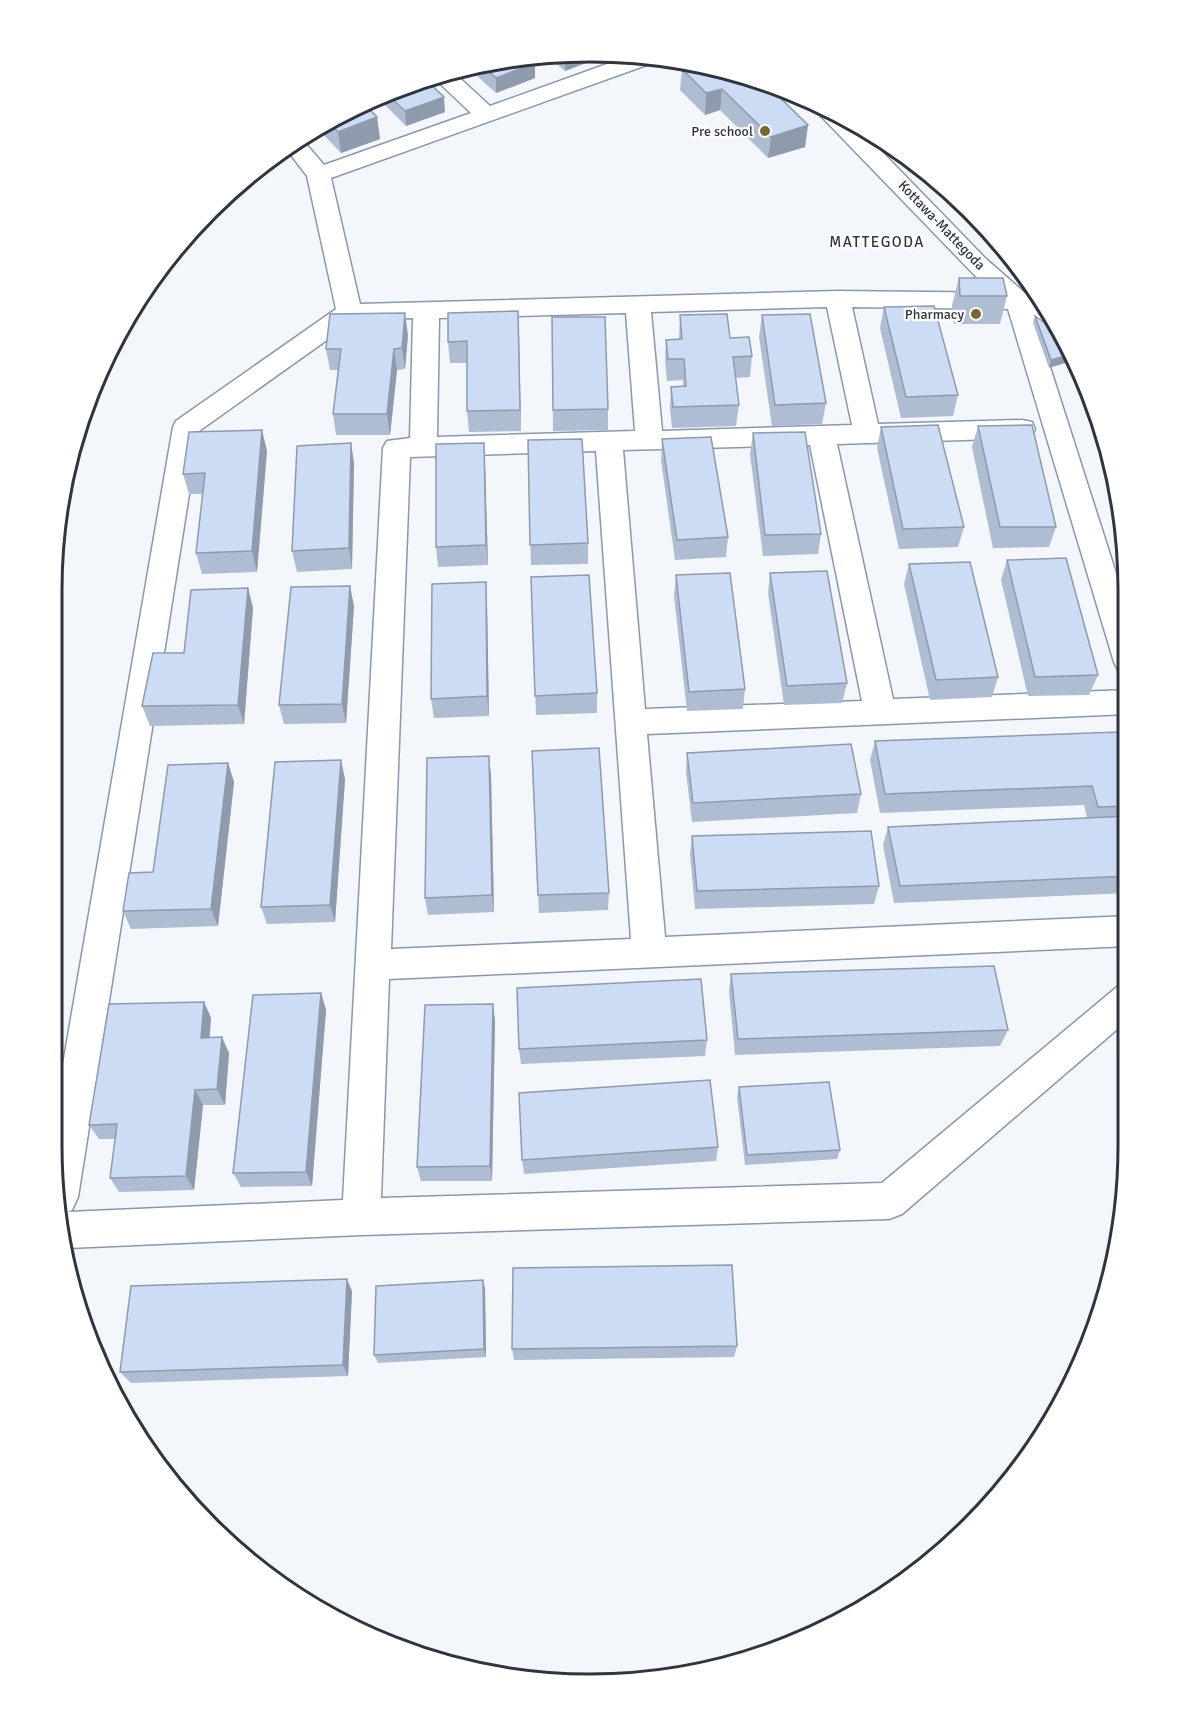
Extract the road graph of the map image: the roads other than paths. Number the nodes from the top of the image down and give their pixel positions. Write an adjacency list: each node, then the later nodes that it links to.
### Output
1 (625, 63): 3 (street)
2 (450, 81): 3 (street)
3 (487, 115): 6 (street)
4 (846, 128): 8 (street, Kottawa-Mattegoda)
5 (299, 149): 6 (street)
6 (319, 175): 11 (street)
7 (838, 299): 8 (street); 9 (street); 14 (street)
8 (1018, 301): 12 (street, Kottawa-Mattegoda); 13 (street)
9 (638, 304): 10 (street); 16 (street)
10 (426, 310): 11 (street); 18 (street)
11 (349, 312): 27 (street)
12 (1049, 328)
13 (1056, 428): 14 (street); 19 (street)
14 (867, 434): 15 (street)
15 (822, 435): 16 (street); 21 (street)
16 (649, 441): 17 (street)
17 (609, 442): 18 (street); 22 (street)
18 (423, 447): 25 (street)
19 (1118, 627)
20 (1118, 702): 21 (street)
21 (880, 712): 22 (street)
22 (631, 722): 24 (street)
23 (1118, 931): 24 (street)
24 (649, 952): 25 (street)
25 (373, 965): 28 (street)
26 (1118, 1007): 28 (street)
27 (63, 1174)
28 (361, 1217): 29 (street)
29 (69, 1230)

